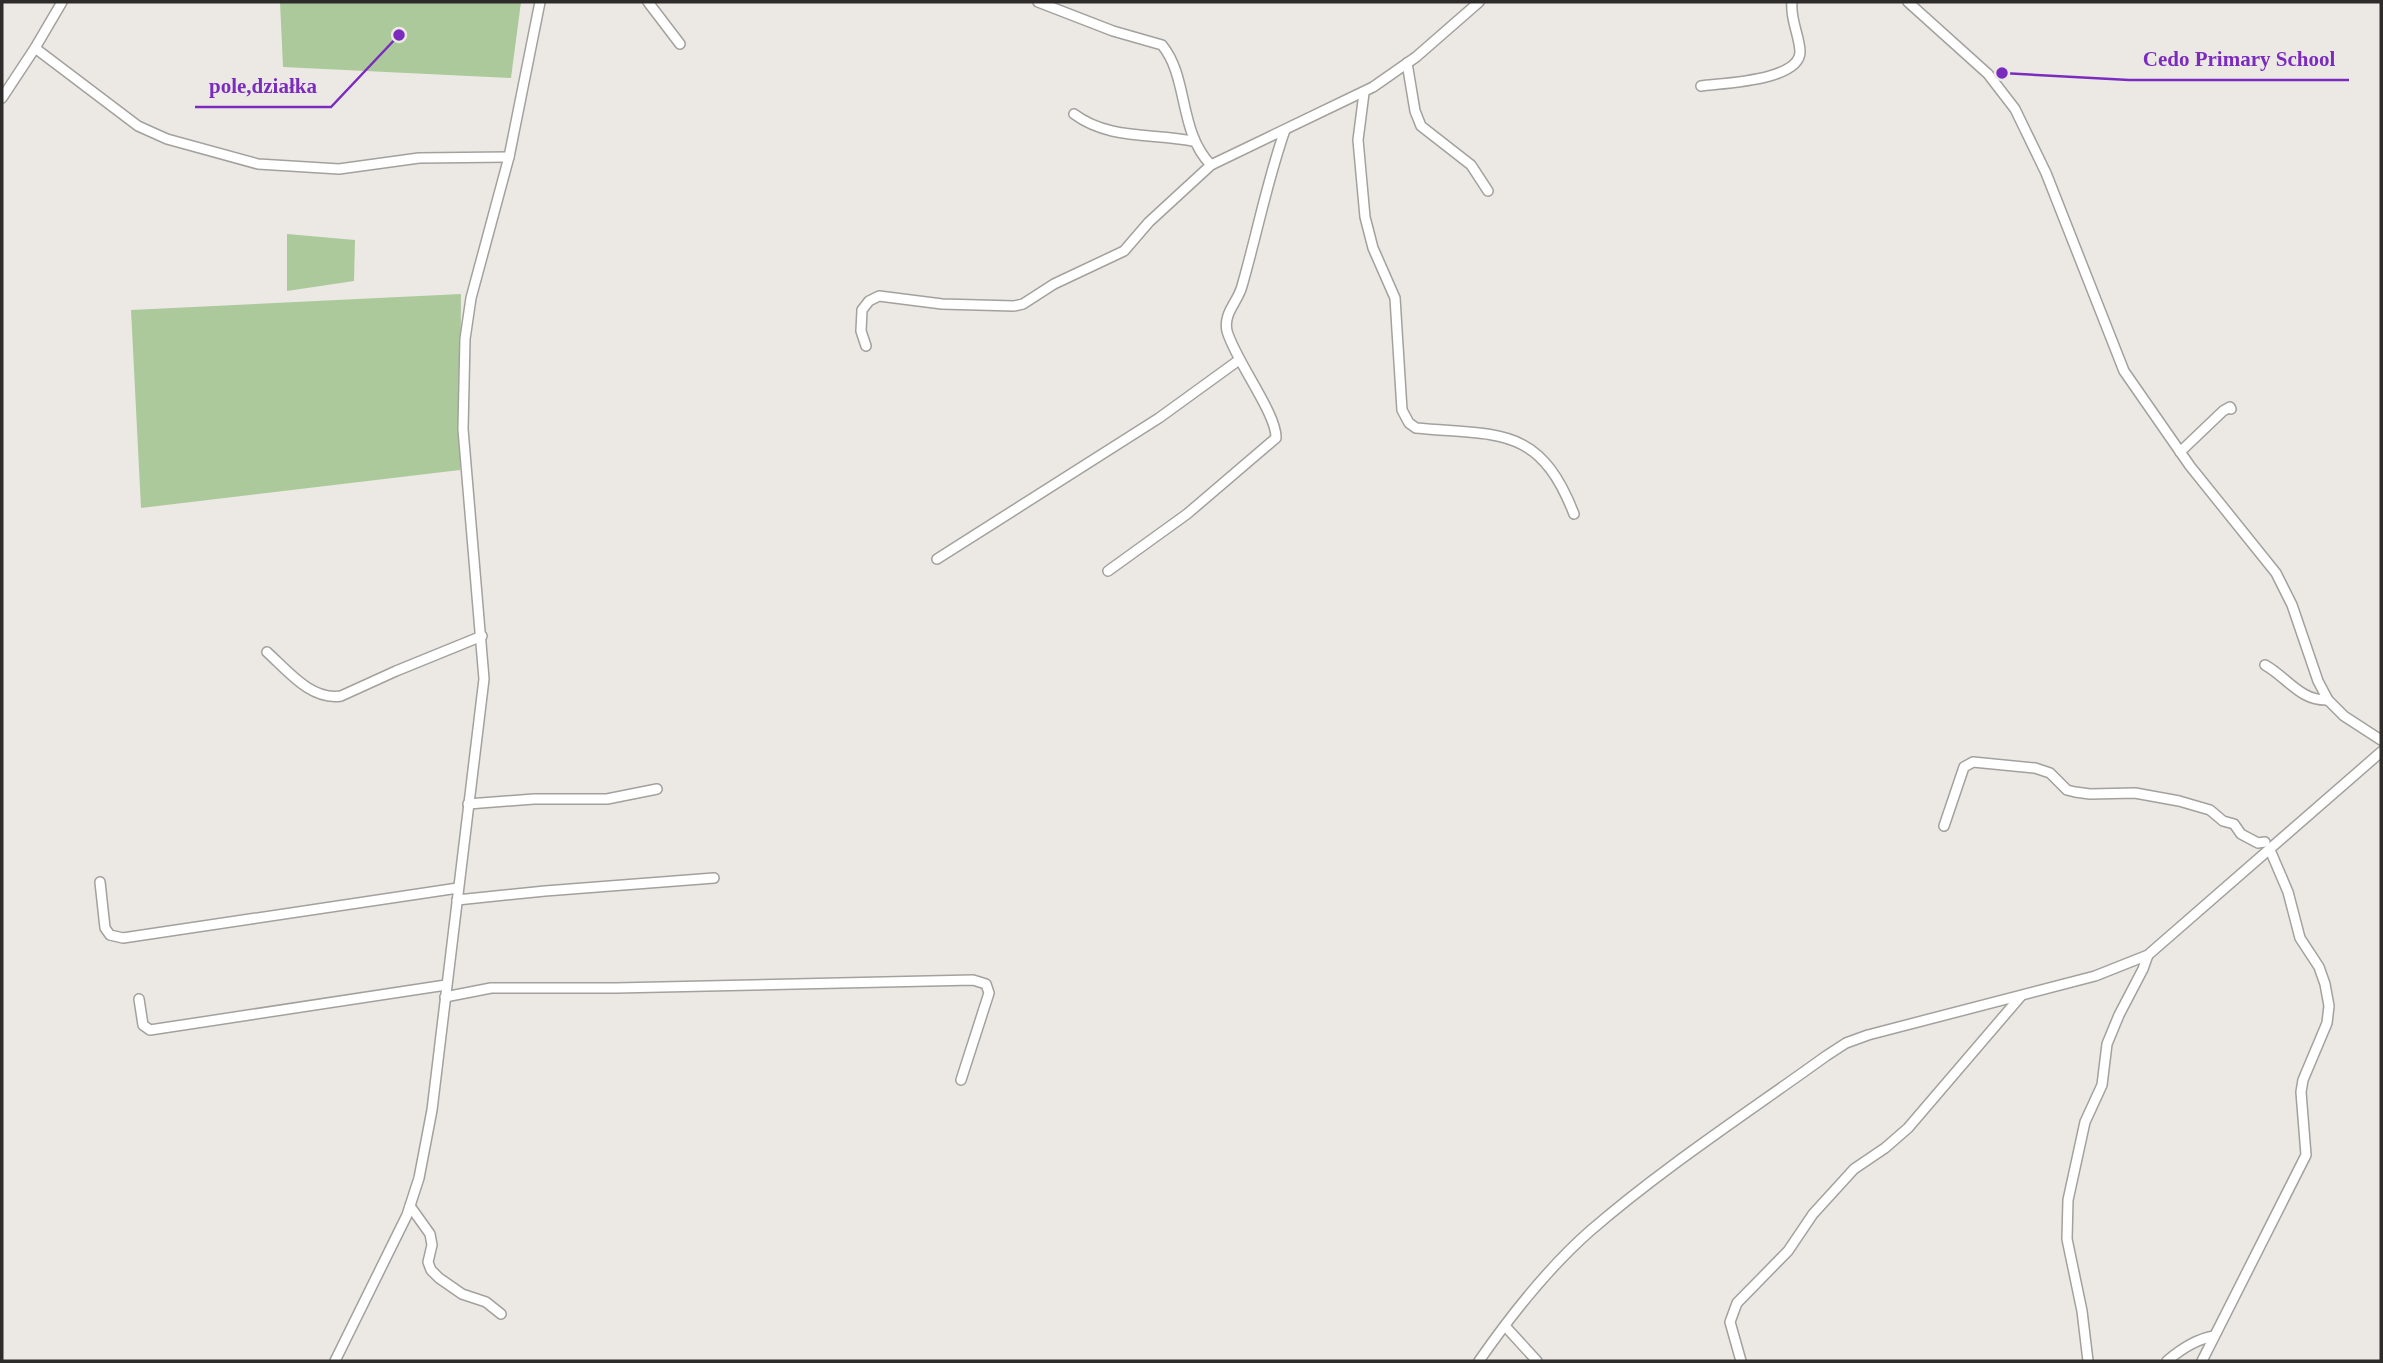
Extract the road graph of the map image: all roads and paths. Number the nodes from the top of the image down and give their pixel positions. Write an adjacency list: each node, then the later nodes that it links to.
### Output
1 (62, 2): 9 (street)
2 (540, 2): 17 (street)
3 (648, 2): 8 (street)
4 (1038, 2): 16 (street)
5 (1479, 2): 10 (street)
6 (1792, 2): 11 (street)
7 (1908, 2): 23 (street)
8 (680, 44)
9 (35, 48): 13 (street); 17 (street)
10 (1408, 63): 12 (street); 19 (street)
11 (1701, 86)
12 (1364, 93): 15 (street); 24 (street)
13 (2, 97)
14 (1074, 114): 16 (street)
15 (1285, 130): 18 (street); 21 (street)
16 (1194, 141): 18 (street)
17 (509, 156): 27 (street)
18 (1211, 166): 20 (street)
19 (1488, 191)
20 (866, 346)
21 (1239, 360): 25 (street); 26 (street)
22 (2231, 409): 23 (street)
23 (2180, 452): 30 (street)
24 (1574, 514)
25 (937, 559)
26 (1108, 571)
27 (482, 636): 28 (street); 34 (street)
28 (267, 652)
29 (2265, 665): 30 (street)
30 (2328, 700): 31 (street)
31 (2381, 740)
32 (2381, 752): 36 (street)
33 (657, 789): 34 (street)
34 (468, 804): 39 (street)
35 (1944, 826): 36 (street)
36 (2267, 846): 41 (street); 50 (street)
37 (714, 878): 40 (street)
38 (100, 882): 39 (street)
39 (458, 888): 40 (street)
40 (457, 900): 42 (street)
41 (2148, 955): 43 (street); 55 (street)
42 (446, 985): 44 (street); 45 (street)
43 (2023, 994): 49 (street); 54 (street)
44 (445, 997): 46 (street); 47 (street)
45 (139, 999)
46 (961, 1080)
47 (410, 1206): 48 (street); 51 (street)
48 (501, 1314)
49 (1505, 1326): 52 (street); 53 (street)
50 (2214, 1336): 56 (street); 57 (street)
51 (335, 1361)
52 (1479, 1361)
53 (1537, 1361)
54 (1741, 1361)
55 (2088, 1361)
56 (2167, 1361)
57 (2202, 1361)

